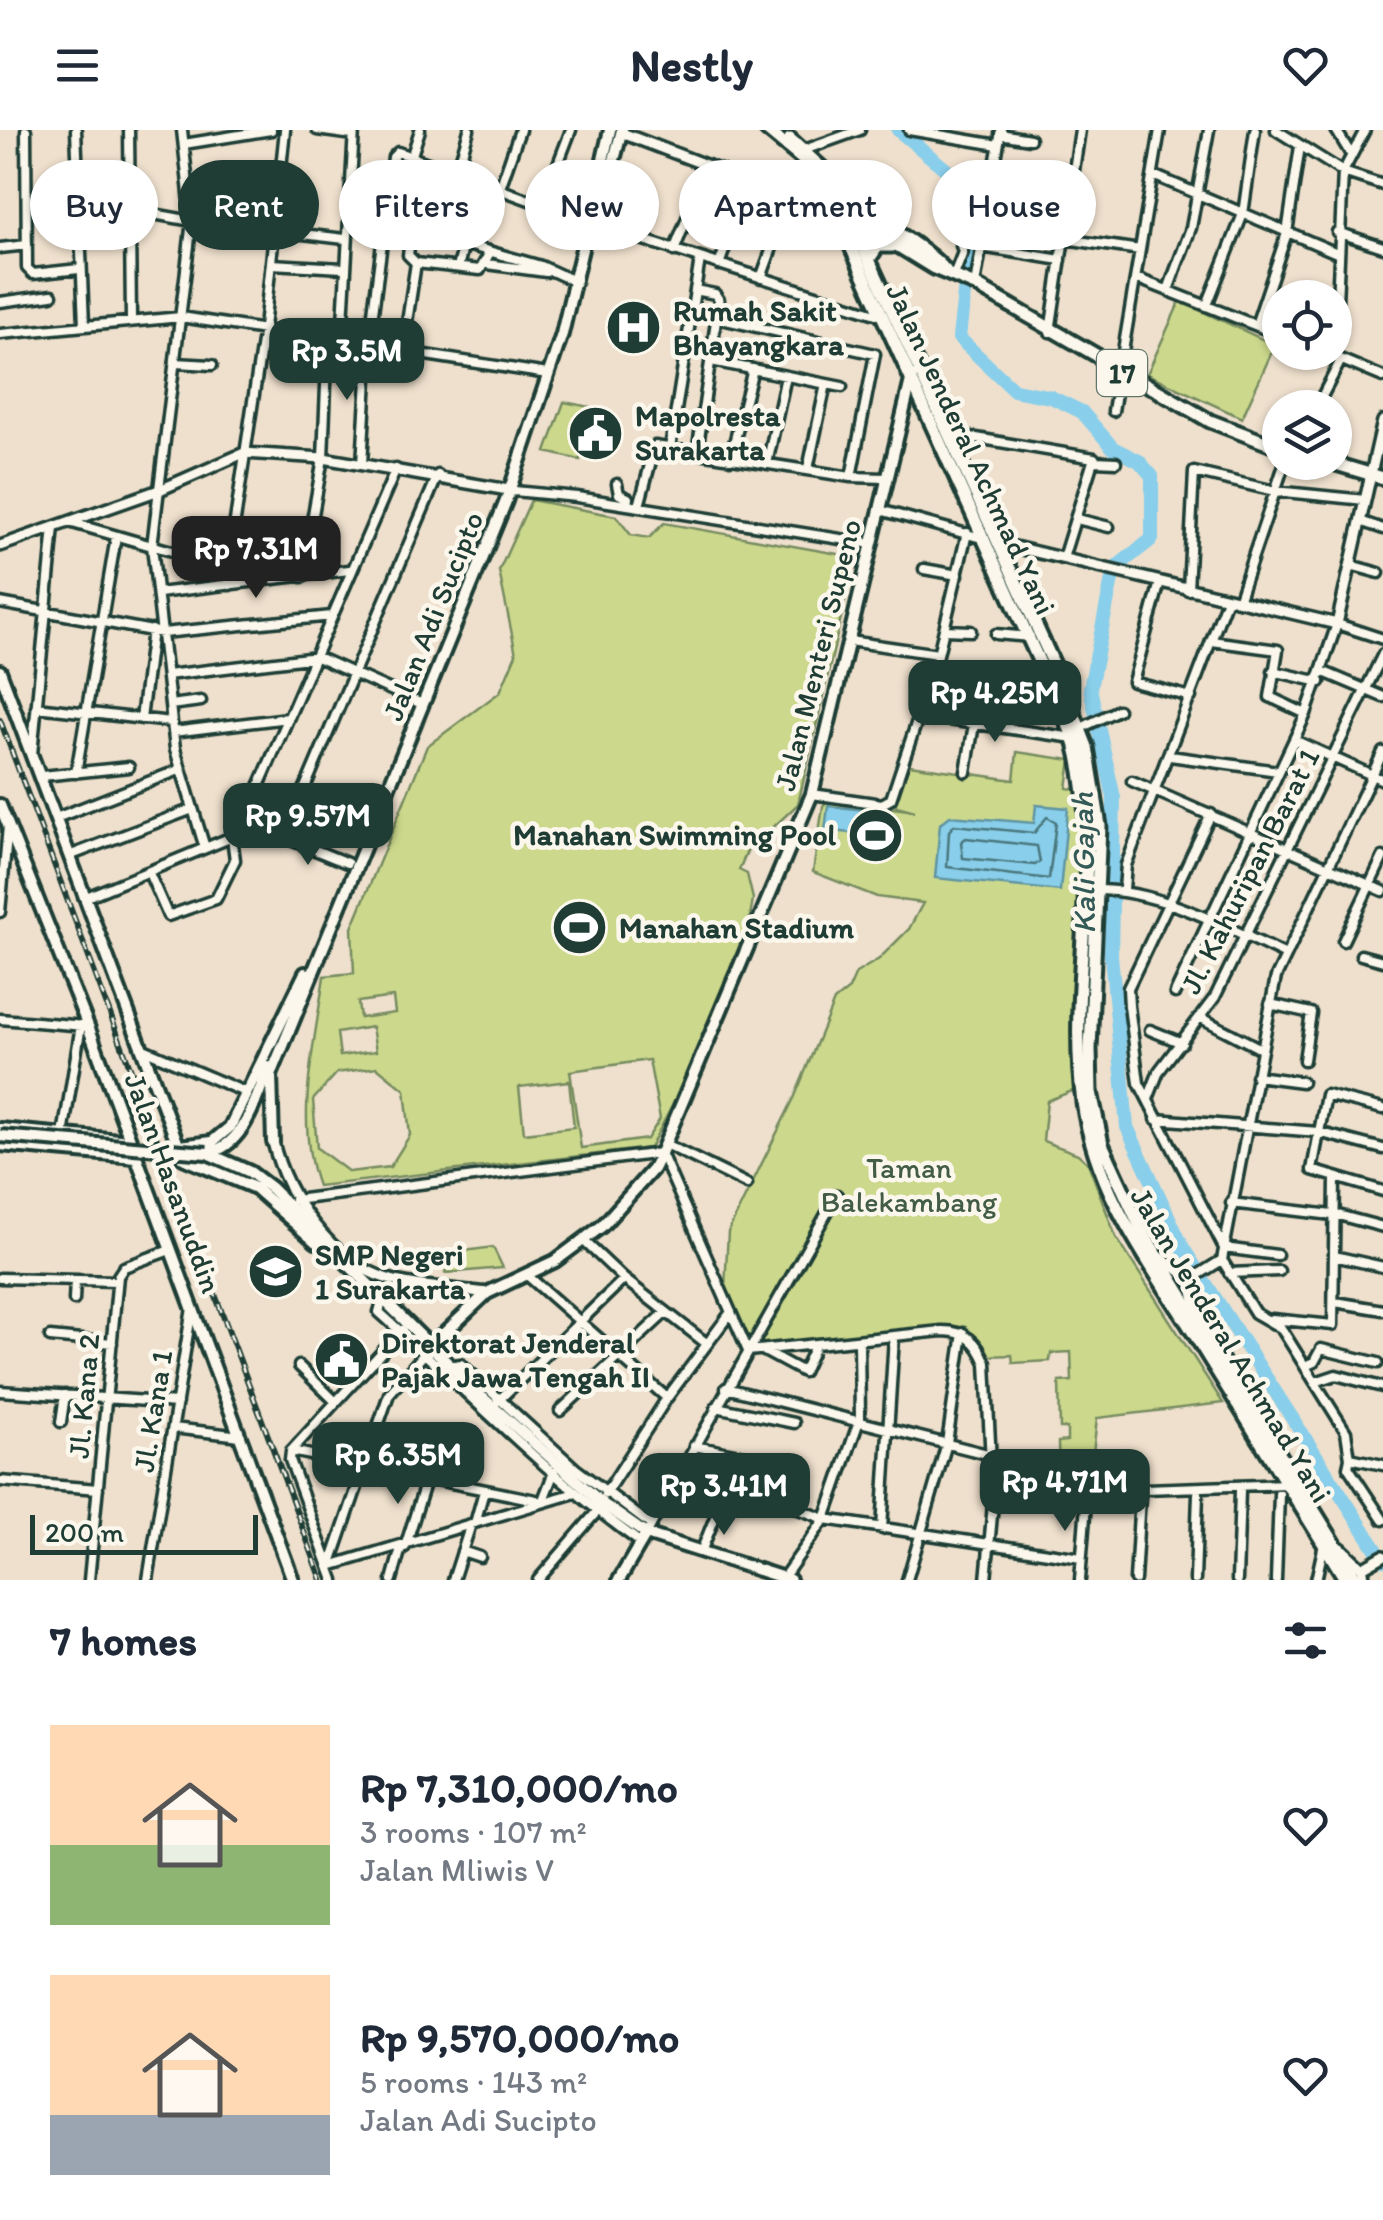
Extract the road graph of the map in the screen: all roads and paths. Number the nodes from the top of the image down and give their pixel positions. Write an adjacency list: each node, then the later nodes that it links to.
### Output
1 (26, 130): 60 (street)
2 (76, 130): 34 (street)
3 (130, 130): 35 (street)
4 (182, 130): 28 (street)
5 (271, 130): 25 (street)
6 (285, 130): 37 (street)
7 (317, 130): 26 (street)
8 (420, 130): 33 (street)
9 (469, 130): 40 (street)
10 (520, 130): 49 (street)
11 (570, 130): 41 (street)
12 (767, 130): 44 (main road, Jalan Jenderal Achmad Yani / 17)
13 (779, 130): 31 (main road, Jalan Jenderal Achmad Yani / 17)
14 (860, 130): 31 (street)
15 (908, 130): 29 (street)
16 (1080, 130): 47 (street)
17 (1160, 130): 50 (street)
18 (1209, 130): 52 (street)
19 (1255, 130): 55 (street)
20 (1276, 130): 30 (street)
21 (1336, 130): 32 (street)
22 (1365, 130): 32 (street)
23 (618, 131): 42 (main road, Jalan Adi Sucipto); 43 (street)
24 (1001, 132): 27 (street); 29 (street)
25 (231, 133): 28 (street)
26 (354, 133): 38 (street)
27 (1030, 139)
28 (184, 144): 36 (street)
29 (998, 145): 46 (street)
30 (1300, 146): 48 (street); 57 (street)
31 (804, 150): 45 (main road, Jalan Jenderal Achmad Yani / 17)
32 (1350, 153): 48 (street)
33 (412, 155): 39 (street); 118 (street)
34 (76, 160)
35 (130, 160)
36 (186, 160)
37 (282, 160)
38 (351, 160)
39 (426, 160)
40 (460, 160)
41 (559, 160)
42 (610, 160)
43 (695, 160)
44 (803, 160)
45 (814, 160)
46 (996, 160)
47 (1076, 160)
48 (1343, 172): 51 (street); 53 (street)
49 (505, 174)
50 (1153, 175): 52 (street); 82 (street)
51 (1383, 186)
52 (1198, 193): 55 (street); 102 (street)
53 (1339, 209): 54 (street); 56 (street)
54 (1351, 211)
55 (1243, 214): 57 (street); 105 (street)
56 (1337, 232): 63 (street); 84 (street)
57 (1287, 233): 84 (street); 110 (street)
58 (679, 238): 83 (street)
59 (1096, 244): 82 (street)
60 (27, 245): 64 (street); 94 (street)
61 (659, 246): 83 (street)
62 (912, 247): 95 (main road, 17)
63 (1383, 247)
64 (0, 248)
65 (78, 250): 94 (street)
66 (130, 250): 109 (street)
67 (189, 250): 107 (street)
68 (273, 250): 90 (street)
69 (344, 250): 93 (street)
70 (409, 250): 89 (street)
71 (585, 250): 99 (main road, Jalan Adi Sucipto)
72 (724, 250): 91 (street)
73 (773, 250): 96 (street)
74 (854, 250): 106 (main road, Jalan Jenderal Achmad Yani)
75 (863, 250): 86 (main road, Jalan Jenderal Achmad Yani)
76 (875, 250): 86 (main road)
77 (904, 250): 95 (main road, 17)
78 (961, 250): 95 (street)
79 (981, 250): 100 (street)
80 (1005, 250): 88 (street)
81 (1063, 250): 88 (street)
82 (1140, 250): 97 (street)
83 (674, 251): 87 (street)
84 (1337, 253): 98 (street)
85 (488, 259): 92 (street); 92 (street); 99 (street)
86 (869, 259): 125 (main road, Jalan Jenderal Achmad Yani)
87 (700, 260): 91 (street); 101 (street)
88 (1061, 260): 114 (street)
89 (416, 263): 92 (street); 119 (street)
90 (271, 264): 93 (street); 113 (street)
91 (719, 265): 96 (street)
92 (458, 267)
93 (343, 268): 117 (street)
94 (79, 269): 111 (street)
95 (952, 274): 100 (main road, 17)
96 (761, 278): 106 (street)
97 (1136, 278): 102 (street); 126 (street)
98 (1337, 280)
99 (576, 282): 127 (main road, Jalan Adi Sucipto)
100 (973, 284): 114 (main road, 17)
101 (695, 290): 108 (street); 136 (street)
102 (1168, 290): 105 (street)
103 (52, 295): 104 (street)
104 (0, 302)
105 (1207, 304): 110 (street)
106 (882, 316): 125 (main road, Jalan Jenderal Achmad Yani)
107 (181, 317): 109 (street); 113 (street); 122 (street)
108 (717, 318): 120 (street); 150 (street)
109 (131, 319): 111 (street)
110 (1256, 324): 112 (street)
111 (84, 325): 115 (street)
112 (1262, 326)
113 (264, 328): 116 (street); 137 (street)
114 (1050, 332): 126 (main road, 17)
115 (0, 334)
116 (328, 338): 117 (street); 139 (street)
117 (342, 340): 118 (street)
118 (369, 344): 127 (street); 143 (street)
119 (404, 348)
120 (711, 361): 124 (street); 138 (street)
121 (1352, 362): 129 (street)
122 (176, 364): 123 (street); 154 (street)
123 (212, 365)
124 (753, 369): 128 (street); 140 (street)
125 (914, 372): 134 (main road, Jalan Jenderal Achmad Yani); 151 (main road, Jalan Menteri Supeno); 171 (main road, Jalan Jenderal Achmad Yani)
126 (1120, 372): 132 (street); 135 (main road, 17)
127 (548, 374): 155 (main road, Jalan Adi Sucipto)
128 (786, 376): 130 (street); 144 (street)
129 (1383, 377)
130 (826, 384): 131 (street); 147 (street)
131 (842, 387)
132 (1113, 411)
133 (1383, 421): 149 (street)
134 (947, 433): 141 (street); 171 (main road, Jalan Jenderal Achmad Yani)
135 (1262, 441)
136 (670, 448): 138 (street); 161 (street)
137 (244, 453): 139 (street); 154 (street); 177 (street)
138 (697, 453): 140 (street)
139 (323, 458): 143 (street); 182 (street)
140 (730, 459): 144 (street)
141 (1094, 459): 142 (street); 158 (street)
142 (1116, 462)
143 (362, 464): 145 (street)
144 (767, 464): 147 (street)
145 (396, 469): 148 (street); 191 (street)
146 (1352, 469): 149 (main road)
147 (808, 470): 150 (street)
148 (438, 476): 155 (street); 210 (street)
149 (1377, 476): 157 (street)
150 (852, 477): 151 (street)
151 (886, 478): 162 (main road, Jalan Menteri Supeno)
152 (1279, 480): 156 (street)
153 (618, 484): 160 (street)
154 (162, 489): 165 (street); 174 (street)
155 (510, 491): 160 (street); 218 (main road, Jalan Adi Sucipto); 275 (main road, Jalan Adi Sucipto)
156 (1275, 491): 157 (street); 186 (street); 188 (street)
157 (1365, 500): 164 (street)
158 (1083, 501): 159 (street); 163 (street)
159 (1097, 504)
160 (627, 505): 161 (street)
161 (639, 506): 172 (street)
162 (880, 510): 169 (street); 172 (main road, Jalan Menteri Supeno)
163 (1077, 519): 167 (street); 175 (street)
164 (1360, 521): 168 (street); 176 (street)
165 (69, 522): 166 (street); 170 (street)
166 (54, 527): 173 (street); 190 (street)
167 (1109, 527)
168 (1383, 529)
169 (967, 533): 171 (street); 181 (street)
170 (116, 538): 174 (street); 192 (street)
171 (991, 541): 175 (street); 199 (main road, Jalan Jenderal Achmad Yani); 229 (main road, Jalan Jenderal Achmad Yani)
172 (872, 544): 201 (main road, Jalan Menteri Supeno)
173 (0, 546)
174 (153, 546): 177 (street); 187 (street)
175 (1063, 558): 184 (street)
176 (1350, 565): 180 (street); 193 (street)
177 (228, 567): 183 (street); 185 (street)
178 (924, 569): 181 (street)
179 (349, 570): 182 (street)
180 (1379, 573)
181 (958, 575): 195 (street)
182 (302, 577): 183 (street)
183 (275, 581): 185 (street)
184 (1160, 582): 186 (street); 215 (street)
185 (230, 585): 187 (street)
186 (1188, 590): 188 (street)
187 (158, 593): 197 (street)
188 (1233, 600): 193 (street); 202 (street)
189 (0, 603): 190 (street)
190 (44, 608): 192 (street); 220 (street)
191 (332, 616): 197 (street); 205 (street)
192 (102, 618): 194 (street); 222 (street)
193 (1338, 624): 200 (street); 209 (street)
194 (152, 630): 197 (street); 226 (street)
195 (944, 630): 196 (street); 203 (street)
196 (971, 631)
197 (163, 632): 211 (street)
198 (996, 634): 199 (street)
199 (1030, 637): 213 (main road, Jalan Jenderal Achmad Yani)
200 (1383, 640)
201 (849, 641): 203 (street); 245 (main road, Jalan Menteri Supeno)
202 (1211, 641): 208 (street); 215 (street)
203 (938, 654): 206 (street)
204 (1383, 654): 214 (street, Jl. Kahuripan Barat 1)
205 (318, 657): 210 (street); 211 (street); 225 (street)
206 (934, 666): 213 (street); 224 (street)
207 (0, 671): 232 (main road)
208 (1274, 671): 212 (street); 223 (street)
209 (1324, 672): 212 (street); 214 (street)
210 (352, 674): 218 (street); 254 (street)
211 (168, 675): 219 (street)
212 (1320, 682): 223 (street)
213 (1052, 685): 229 (main road, Jalan Jenderal Achmad Yani)
214 (1366, 690): 216 (street); 234 (street, Jl. Kahuripan Barat 1)
215 (1191, 697): 233 (street)
216 (1383, 697)
217 (201, 701): 219 (street)
218 (422, 704): 275 (main road, Jalan Adi Sucipto)
219 (170, 705): 228 (street)
220 (36, 707): 222 (street); 232 (street)
221 (1118, 710): 229 (street)
222 (86, 712): 226 (street); 238 (street)
223 (1306, 714): 230 (street)
224 (920, 716): 227 (street); 245 (street)
225 (288, 718): 228 (street); 250 (street)
226 (141, 719): 228 (street)
227 (974, 724): 229 (street); 239 (street)
228 (172, 727): 236 (street)
229 (1080, 731): 264 (main road, Jalan Jenderal Achmad Yani)
230 (1294, 740): 234 (street); 237 (street)
231 (1383, 752): 240 (street)
232 (32, 754): 241 (main road)
233 (1170, 756): 237 (street); 244 (street)
234 (1333, 757): 240 (street); 256 (street, Jl. Kahuripan Barat 1)
235 (129, 767): 238 (street)
236 (179, 770): 247 (street); 249 (street)
237 (1278, 771): 252 (street)
238 (76, 772): 241 (street)
239 (966, 772)
240 (1372, 775): 242 (street); 260 (street)
241 (42, 776): 249 (main road)
242 (1383, 780)
243 (1132, 781): 244 (street)
244 (1157, 791): 248 (street); 263 (street)
245 (812, 794): 299 (main road, Jalan Menteri Supeno)
246 (0, 805): 251 (main road, Jalan Hasanuddin)
247 (190, 810): 255 (street); 257 (street)
248 (1211, 814): 252 (street); 267 (street)
249 (56, 818): 266 (main road)
250 (244, 821): 253 (street); 254 (street)
251 (8, 825): 268 (street); 280 (main road, Jalan Hasanuddin)
252 (1250, 830): 256 (street); 269 (street)
253 (232, 837): 255 (street); 261 (street)
254 (284, 838): 259 (street)
255 (205, 848): 261 (street)
256 (1289, 848): 260 (street); 270 (street, Jl. Kahuripan Barat 1)
257 (74, 854)
258 (1383, 856): 262 (street)
259 (347, 863)
260 (1328, 866): 262 (street); 273 (street)
261 (150, 872): 266 (street)
262 (1370, 884): 265 (street); 271 (street)
263 (1122, 889): 264 (street); 267 (street)
264 (1096, 890): 317 (main road, Jalan Jenderal Achmad Yani); 341 (main road, Jalan Jenderal Achmad Yani)
265 (1383, 891)
266 (84, 898): 283 (main road)
267 (1168, 904): 269 (street); 289 (street)
268 (0, 912)
269 (1207, 920): 270 (street); 276 (street)
270 (1245, 936): 273 (street); 278 (street, Jl. Kahuripan Barat 1)
271 (1343, 941)
272 (1361, 954): 274 (street)
273 (1286, 956): 277 (street)
274 (1383, 961)
275 (304, 981): 288 (main road, Jalan Adi Sucipto); 297 (main road, Jalan Adi Sucipto); 302 (main road)
276 (1175, 993)
277 (1271, 998): 284 (street); 285 (street)
278 (1204, 1014): 282 (street, Jl. Kahuripan Barat 1); 284 (street)
279 (0, 1019): 280 (street)
280 (85, 1026): 295 (street); 296 (main road, Jalan Hasanuddin)
281 (1150, 1030): 282 (street)
282 (1182, 1043): 289 (street, Jl. Kahuripan Barat 1)
283 (141, 1048): 288 (street); 301 (main road)
284 (1261, 1049): 286 (street)
285 (1304, 1060)
286 (1256, 1076): 287 (street); 292 (street)
287 (1302, 1082)
288 (248, 1094): 301 (main road, Jalan Adi Sucipto)
289 (1148, 1102): 291 (street)
290 (1383, 1110): 294 (street)
291 (1156, 1119): 292 (street); 315 (street)
292 (1247, 1123): 294 (street); 311 (street)
293 (0, 1132): 295 (main road); 302 (main road, bridge)
294 (1318, 1132): 300 (street); 305 (street)
295 (63, 1136): 296 (main road)
296 (130, 1141): 303 (main road, Jalan Hasanuddin)
297 (272, 1142): 310 (street)
298 (0, 1145): 303 (main road)
299 (663, 1148): 304 (main road, Jalan Menteri Supeno); 306 (street); 307 (street); 310 (street)
300 (1383, 1148)
301 (181, 1152): 323 (main road)
302 (207, 1153): 323 (main road)
303 (135, 1157): 316 (main road, Jalan Hasanuddin)
304 (652, 1169): 307 (street); 314 (main road, Jalan Menteri Supeno)
305 (1335, 1178): 308 (street); 312 (street)
306 (746, 1184)
307 (674, 1185): 336 (street)
308 (1383, 1191)
309 (837, 1195): 351 (street)
310 (295, 1200): 331 (street)
311 (1231, 1202): 312 (street); 315 (street)
312 (1335, 1215): 313 (street); 319 (street)
313 (1383, 1227)
314 (584, 1241): 325 (main road, Jalan Menteri Supeno); 327 (street)
315 (1224, 1248): 318 (street); 320 (street)
316 (170, 1250): 330 (street); 334 (main road, Jalan Hasanuddin)
317 (1156, 1254): 328 (street); 341 (main road, Jalan Jenderal Achmad Yani)
318 (1277, 1255)
319 (1334, 1256): 321 (street); 333 (street)
320 (1219, 1262): 324 (street); 328 (street)
321 (1383, 1267)
322 (1280, 1271): 324 (street)
323 (356, 1273): 340 (main road)
324 (1229, 1274): 338 (street)
325 (528, 1276): 331 (main road, Jalan Menteri Supeno); 339 (street)
326 (0, 1278): 329 (street)
327 (624, 1279): 337 (street); 339 (street)
328 (1192, 1279): 341 (street)
329 (75, 1280): 330 (street); 332 (street)
330 (117, 1281): 347 (street, Jl. Kana 2)
331 (487, 1293): 348 (main road, Jalan Menteri Supeno)
332 (74, 1300)
333 (1336, 1302): 335 (street); 338 (street)
334 (192, 1308): 367 (street, Jl. Kana 1); 377 (main road, Jalan Hasanuddin)
335 (1383, 1310)
336 (731, 1312): 346 (street); 351 (street)
337 (665, 1313): 346 (street); 353 (street)
338 (1268, 1318): 356 (street)
339 (580, 1321): 353 (street); 368 (street)
340 (405, 1328): 348 (main road); 352 (street); 366 (street)
341 (1200, 1332): 393 (main road, Jalan Jenderal Achmad Yani)
342 (964, 1333): 344 (street); 378 (street); 382 (street)
343 (50, 1337): 347 (street)
344 (894, 1337): 345 (street); 375 (street)
345 (858, 1342): 349 (street); 371 (street)
346 (706, 1343): 364 (street)
347 (112, 1344): 363 (street, Jl. Kana 2)
348 (432, 1346): 352 (street, Jalan Menteri Supeno); 357 (main road)
349 (815, 1346): 350 (street); 350 (street)
350 (764, 1350): 351 (street)
351 (748, 1351): 360 (street)
352 (422, 1353): 365 (street); 388 (street, Jalan Menteri Supeno)
353 (620, 1357): 364 (street); 370 (street)
354 (1378, 1363): 356 (street)
355 (299, 1366): 366 (street)
356 (1305, 1366): 358 (street)
357 (471, 1380): 365 (main road); 368 (street)
358 (1315, 1382): 359 (street); 383 (street)
359 (1382, 1387)
360 (726, 1388): 369 (street); 371 (street)
361 (0, 1390): 362 (street)
362 (65, 1395): 363 (street); 373 (street)
363 (107, 1398): 367 (street); 394 (street, Jl. Kana 2)
364 (667, 1398): 403 (street)
365 (478, 1400): 368 (main road); 372 (street)
366 (336, 1402): 381 (street)
367 (177, 1403): 376 (street, Jl. Kana 1)
368 (496, 1404): 372 (main road)
369 (716, 1407): 374 (street); 379 (street)
370 (560, 1412)
371 (860, 1418): 375 (street); 404 (street)
372 (506, 1419): 385 (street); 385 (main road)
373 (61, 1422)
374 (794, 1423)
375 (890, 1427): 378 (street); 407 (street)
376 (173, 1428): 377 (street); 422 (street, Jl. Kana 1)
377 (241, 1436): 423 (main road, Jalan Hasanuddin)
378 (947, 1443): 382 (street); 409 (street)
379 (694, 1446): 384 (street); 387 (street)
380 (436, 1449): 390 (street)
381 (291, 1451): 388 (street); 418 (street)
382 (991, 1455): 399 (street)
383 (1350, 1458): 386 (street); 405 (street)
384 (770, 1460)
385 (556, 1465): 389 (main road); 397 (street); 402 (street)
386 (1383, 1465)
387 (683, 1466): 392 (street); 408 (street)
388 (368, 1468): 390 (street); 418 (street, Jalan Menteri Supeno)
389 (573, 1473): 397 (main road); 403 (street)
390 (428, 1479): 395 (street); 412 (street)
391 (0, 1480): 394 (street)
392 (729, 1482): 404 (street); 414 (street)
393 (1288, 1487): 396 (street); 410 (main road, Jalan Jenderal Achmad Yani); 435 (street)
394 (98, 1489): 421 (street, Jl. Kana 2)
395 (484, 1491): 402 (street); 406 (street)
396 (1087, 1491): 399 (street); 416 (street)
397 (580, 1492): 402 (street); 403 (main road)
398 (1240, 1492): 434 (street)
399 (994, 1493): 411 (street)
400 (1198, 1494): 433 (street)
401 (1140, 1496): 432 (street)
402 (542, 1500): 406 (street)
403 (602, 1502): 408 (street); 408 (main road); 427 (street)
404 (825, 1519): 407 (street); 420 (street)
405 (1383, 1520)
406 (473, 1523): 412 (street); 413 (street)
407 (882, 1528): 409 (street)
408 (646, 1534): 414 (main road); 428 (main road)
409 (923, 1535): 411 (street); 429 (street)
410 (1327, 1540): 419 (main road, Jalan Jenderal Achmad Yani); 436 (street); 437 (main road, Jalan Jenderal Achmad Yani)
411 (993, 1545): 416 (street); 430 (street)
412 (403, 1547): 418 (street); 425 (street)
413 (462, 1551): 415 (street); 426 (street)
414 (701, 1552): 420 (main road)
415 (480, 1557)
416 (1081, 1558): 431 (street)
417 (1378, 1559): 419 (street)
418 (330, 1566): 424 (street)
419 (1363, 1576)
420 (781, 1578)
421 (89, 1580)
422 (148, 1580)
423 (293, 1580)
424 (334, 1580)
425 (392, 1580)
426 (453, 1580)
427 (538, 1580)
428 (619, 1580)
429 (907, 1580)
430 (986, 1580)
431 (1080, 1580)
432 (1135, 1580)
433 (1194, 1580)
434 (1237, 1580)
435 (1276, 1580)
436 (1316, 1580)
437 (1346, 1580)

